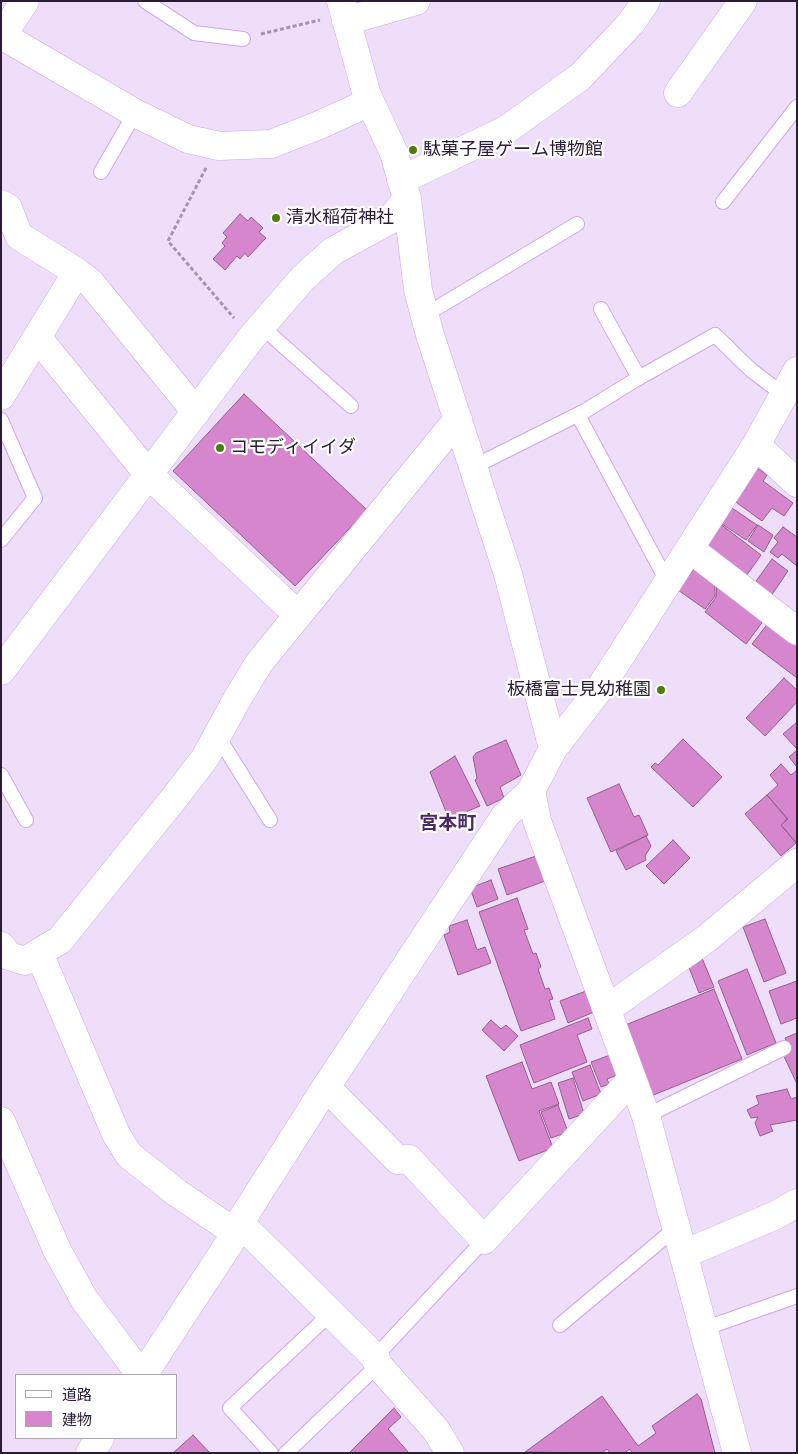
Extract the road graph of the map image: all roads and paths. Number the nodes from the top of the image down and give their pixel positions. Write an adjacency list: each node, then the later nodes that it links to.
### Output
1 (26, 1): 7 (street)
2 (145, 1): 8 (lane)
3 (416, 1): 6 (street)
4 (646, 1): 15 (street)
5 (743, 1): 9 (street)
6 (344, 12): 8 (path); 10 (street)
7 (2, 36): 12 (street)
8 (243, 39)
9 (678, 93)
10 (370, 102): 13 (street); 15 (street)
11 (797, 107): 16 (lane)
12 (134, 113): 13 (street); 14 (lane)
13 (219, 146): 22 (path)
14 (101, 172)
15 (404, 190): 21 (street); 22 (street)
16 (723, 202)
17 (1, 204): 19 (street)
18 (577, 224): 21 (lane)
19 (77, 272): 23 (street); 29 (street)
20 (601, 309): 25 (lane)
21 (425, 315): 31 (street)
22 (256, 332): 28 (lane); 29 (street)
23 (37, 337): 26 (street); 35 (street)
24 (797, 371): 27 (street)
25 (639, 378): 27 (lane); 30 (lane)
26 (4, 384)
27 (784, 395): 33 (street)
28 (351, 406)
29 (196, 412): 35 (street)
30 (578, 415): 34 (lane); 39 (lane)
31 (458, 418): 34 (street); 40 (street)
32 (1, 420): 37 (lane)
33 (756, 445): 36 (street); 38 (street)
34 (474, 467): 44 (street)
35 (149, 476): 40 (street); 42 (street)
36 (797, 483)
37 (1, 540)
38 (690, 549): 39 (street); 41 (street)
39 (668, 583): 44 (street)
40 (298, 615): 43 (street)
41 (797, 632)
42 (1, 670)
43 (216, 735): 48 (lane); 50 (street)
44 (553, 749): 46 (street)
45 (1, 775): 47 (lane)
46 (531, 791): 52 (street); 55 (street)
47 (26, 820)
48 (270, 820)
49 (797, 863): 52 (street)
50 (39, 953): 51 (street); 61 (street)
51 (4, 956)
52 (606, 1009): 54 (street)
53 (784, 1048): 56 (lane)
54 (632, 1079): 56 (street); 62 (street)
55 (326, 1087): 61 (street); 62 (street)
56 (646, 1116): 60 (street)
57 (1, 1121): 58 (street)
58 (8, 1157): 69 (street)
59 (797, 1203): 63 (street)
60 (677, 1227): 63 (street); 66 (lane)
61 (236, 1233): 65 (street); 70 (street)
62 (484, 1240): 68 (lane)
63 (684, 1254): 67 (street)
64 (797, 1296): 67 (lane)
65 (330, 1314): 68 (street); 73 (lane)
66 (560, 1325)
67 (704, 1329): 76 (street)
68 (376, 1361): 74 (lane); 75 (street)
69 (141, 1374)
70 (143, 1374)
71 (99, 1439): 72 (street)
72 (90, 1453)
73 (270, 1453)
74 (286, 1453)
75 (450, 1453)
76 (737, 1453)

